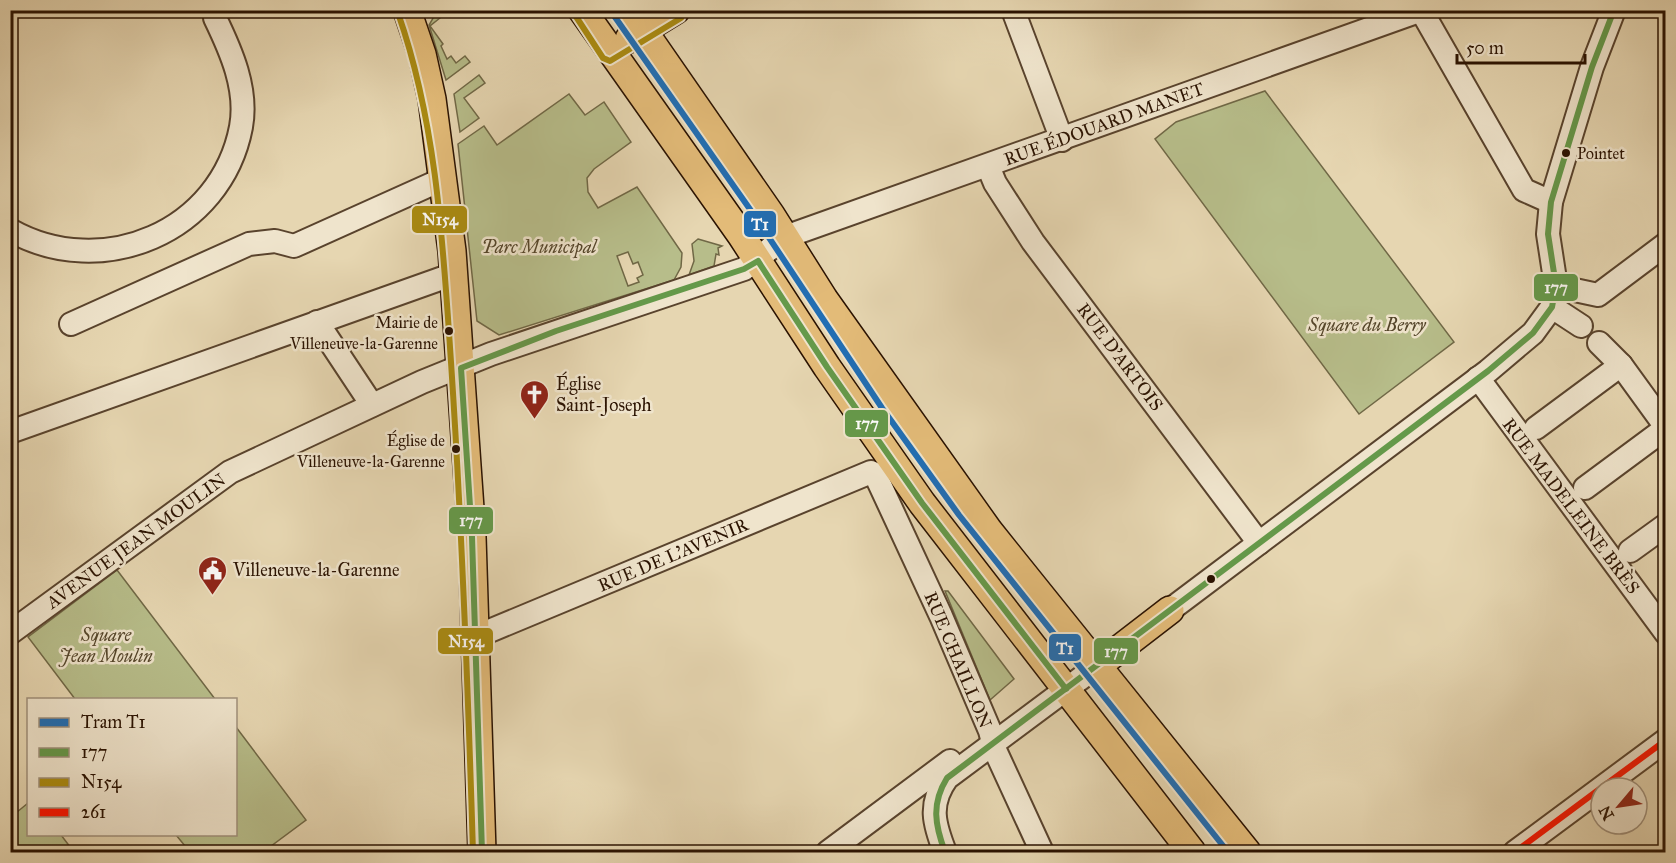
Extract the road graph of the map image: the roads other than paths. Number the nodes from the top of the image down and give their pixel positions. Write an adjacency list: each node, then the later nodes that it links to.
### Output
1 (215, 10): 14 (street)
2 (407, 10): 12 (main road)
3 (582, 10): 9 (main road)
4 (676, 10): 8 (main road)
5 (1013, 10): 10 (street)
6 (1614, 10): 13 (street)
7 (1421, 11): 10 (street, RUE ÉDOUARD MANET); 13 (street)
8 (636, 20): 9 (main road); 15 (main road)
9 (610, 52): 17 (main road)
10 (1062, 140): 11 (street, RUE ÉDOUARD MANET)
11 (988, 166): 15 (street, RUE ÉDOUARD MANET); 34 (street, RUE D'ARTOIS)
12 (443, 179): 18 (main road); 21 (street)
13 (1551, 202): 19 (street)
14 (10, 230)
15 (785, 237): 17 (street, AVENUE JEAN MOULIN); 40 (main road)
16 (1665, 244): 19 (street)
17 (758, 261): 25 (street, AVENUE JEAN MOULIN); 41 (main road)
18 (454, 274): 20 (street); 25 (main road)
19 (1554, 296): 22 (street); 26 (street)
20 (317, 322): 27 (street); 30 (street)
21 (71, 324)
22 (1581, 326)
23 (1599, 343): 24 (street)
24 (1621, 365): 28 (street); 29 (street)
25 (461, 368): 27 (street, AVENUE JEAN MOULIN); 39 (main road)
26 (1478, 378): 34 (street); 38 (street, RUE MADELEINE BRÈS)
27 (372, 405): 37 (street, AVENUE JEAN MOULIN)
28 (1665, 427): 32 (street)
29 (1536, 428)
30 (10, 432)
31 (871, 472): 39 (street, RUE DE L'AVENIR); 42 (street, RUE CHAILLON)
32 (1585, 488)
33 (1665, 525): 35 (street)
34 (1259, 543): 36 (street)
35 (1630, 551)
36 (1170, 610): 40 (main road)
37 (10, 633)
38 (1665, 633)
39 (475, 637): 44 (main road)
40 (1096, 667): 41 (street); 49 (main road)
41 (1066, 689): 42 (street); 48 (main road)
42 (991, 737): 45 (street); 46 (street); 47 (street, RUE CHAILLON)
43 (1665, 740): 50 (street)
44 (482, 852)
45 (828, 852)
46 (945, 852)
47 (1042, 852)
48 (1192, 852)
49 (1246, 852)
50 (1515, 852)

